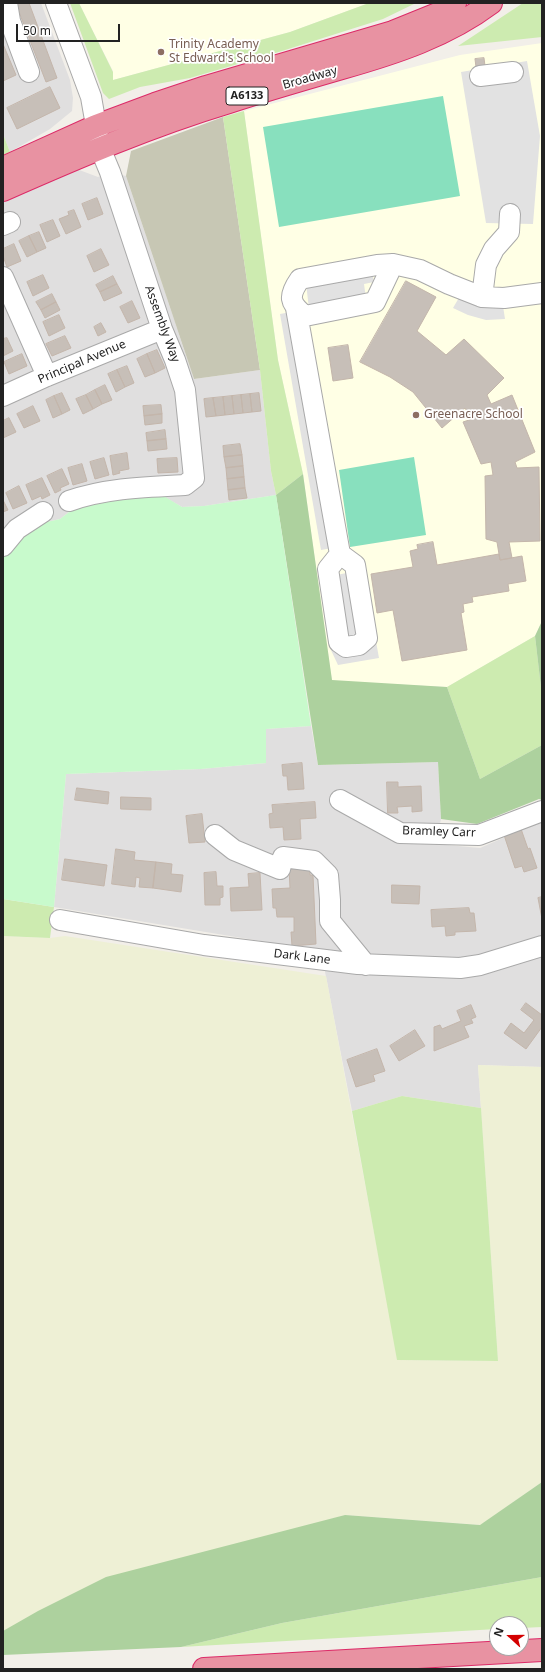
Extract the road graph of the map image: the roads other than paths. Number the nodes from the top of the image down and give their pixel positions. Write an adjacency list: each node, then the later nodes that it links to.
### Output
1 (7, 3): 5 (street)
2 (56, 3): 8 (street)
3 (455, 3): 8 (highway, Broadway / A6133)
4 (491, 3): 9 (highway, Broadway / A6133)
5 (29, 72)
6 (513, 72): 7 (street)
7 (480, 76)
8 (96, 126): 9 (street); 10 (highway, Broadway / A6133)
9 (100, 148): 11 (highway, Broadway / A6133); 18 (street, Assembly Way)
10 (3, 168)
11 (3, 190)
12 (510, 214): 16 (street)
13 (393, 264): 16 (street); 17 (street); 17 (street)
14 (3, 277): 19 (street)
15 (542, 293): 16 (street)
16 (482, 297)
17 (296, 308): 24 (street)
18 (162, 329): 19 (street, Principal Avenue); 21 (street, Assembly Way)
19 (47, 376): 20 (street, Principal Avenue)
20 (3, 396)
21 (68, 501)
22 (43, 512): 23 (street)
23 (3, 546)
24 (340, 554)
25 (340, 800): 26 (street, Bramley Carr)
26 (542, 811)
27 (215, 835): 30 (street)
28 (60, 920): 30 (street, Dark Lane)
29 (542, 946): 30 (street, Dark Lane)
30 (366, 965)
31 (542, 1650): 32 (highway)
32 (204, 1669)

